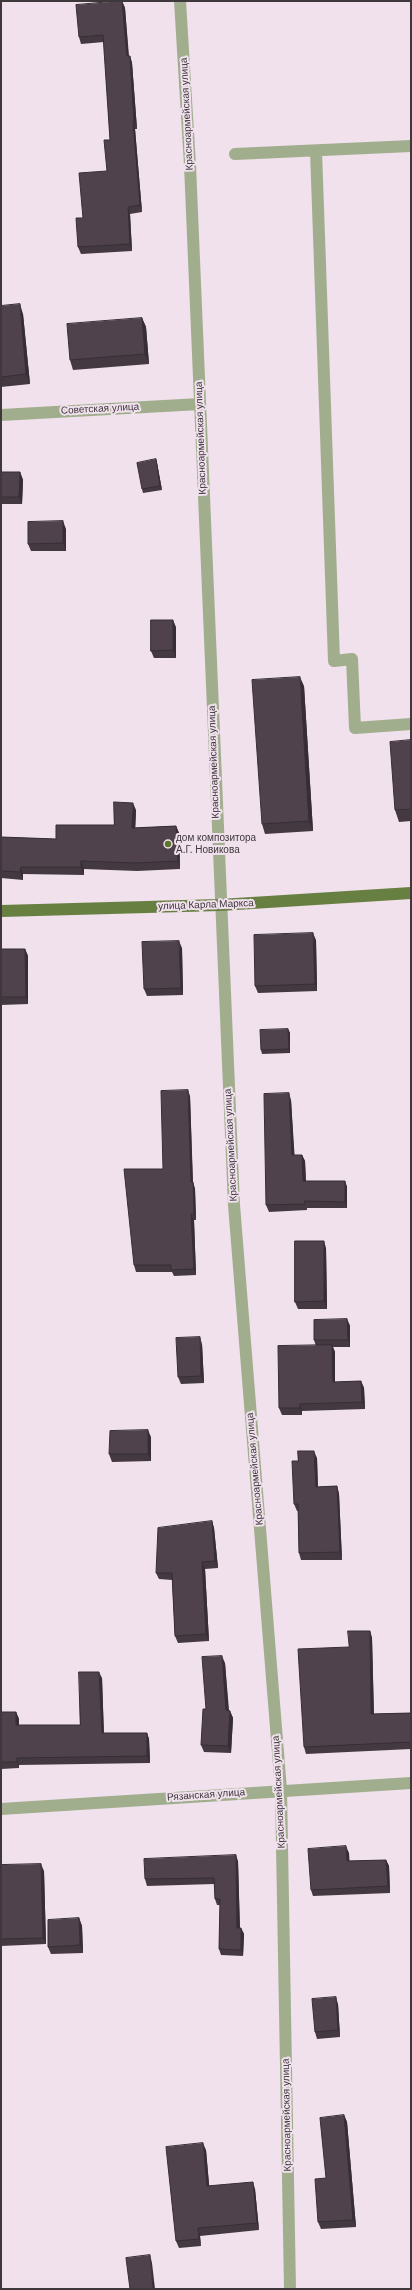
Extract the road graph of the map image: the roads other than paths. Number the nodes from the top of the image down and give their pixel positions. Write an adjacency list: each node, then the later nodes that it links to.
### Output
1 (180, 1): 5 (street, Красноармейская улица)
2 (411, 146): 3 (street)
3 (316, 151): 4 (street); 7 (street)
4 (235, 154)
5 (200, 404): 6 (street, Советская улица); 9 (street, Красноармейская улица)
6 (1, 415)
7 (411, 724)
8 (411, 893): 9 (main road, улица Карла Маркса)
9 (220, 905): 10 (main road, улица Карла Маркса); 12 (street, Красноармейская улица)
10 (1, 911)
11 (411, 1783): 12 (street, Рязанская улица)
12 (281, 1790): 13 (street, Рязанская улица); 14 (street, Красноармейская улица)
13 (1, 1809)
14 (290, 2289)

